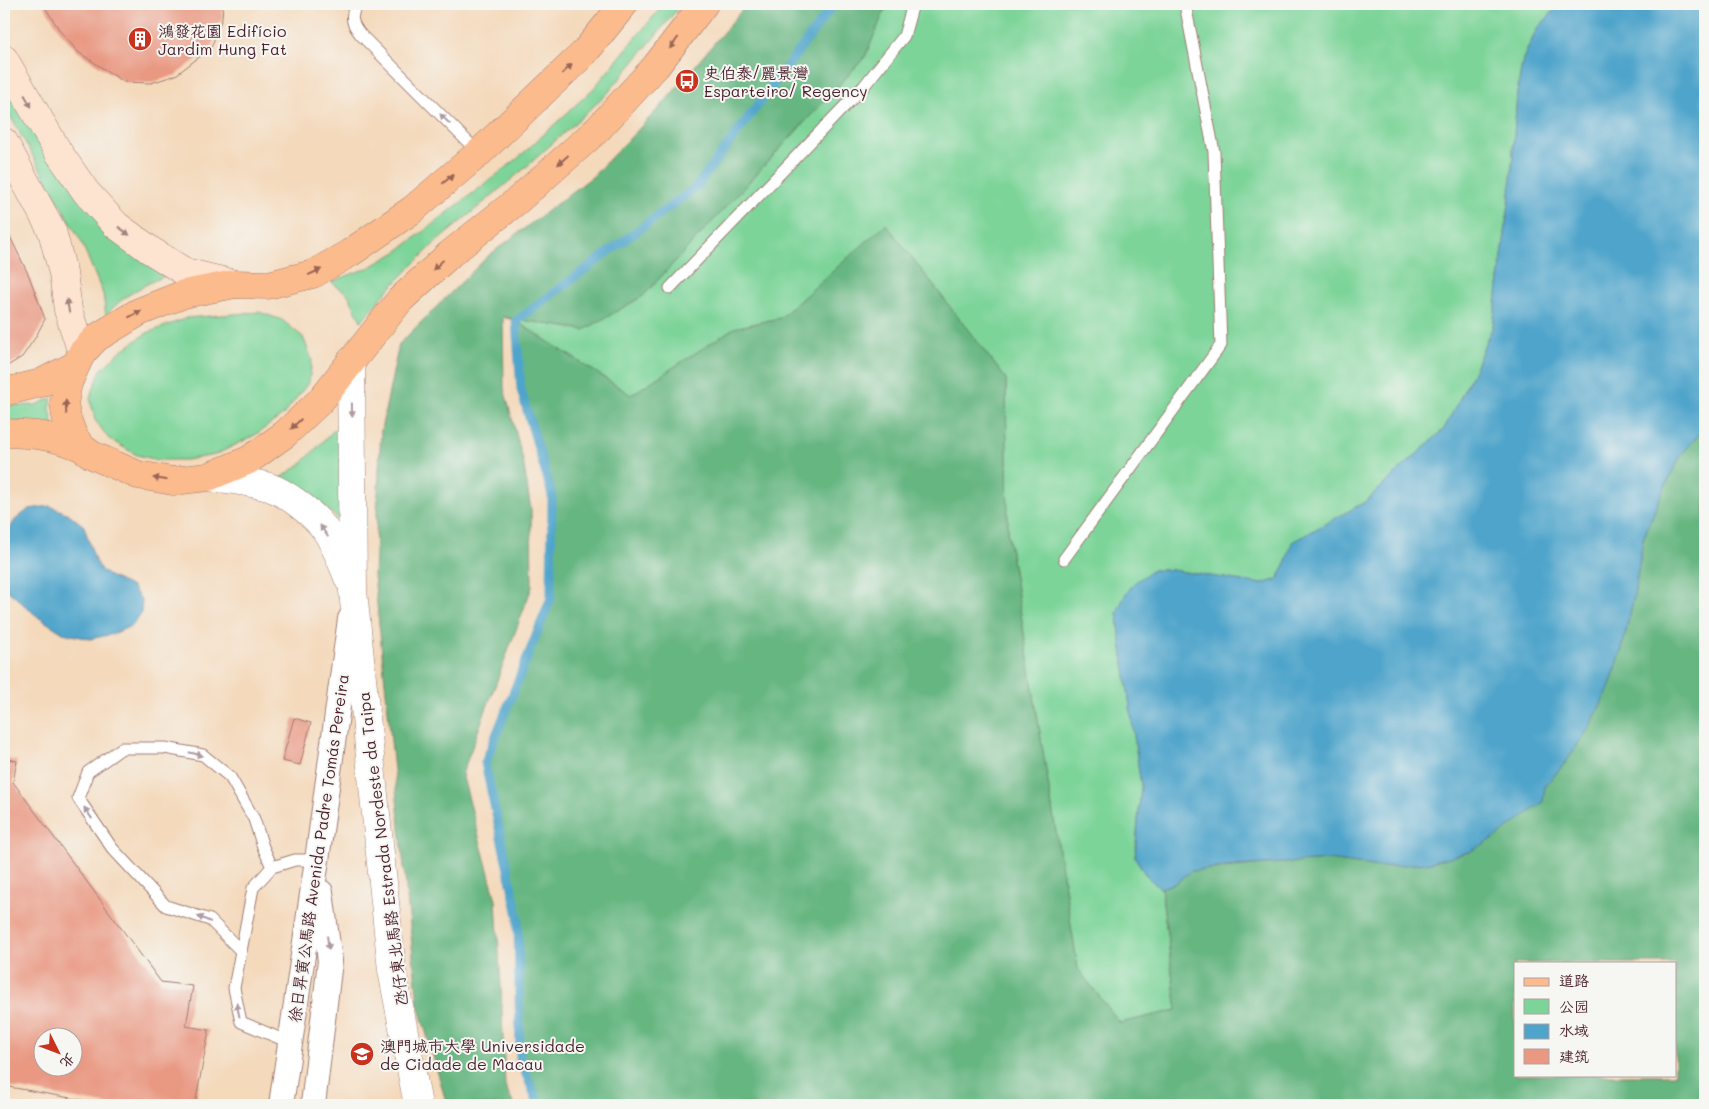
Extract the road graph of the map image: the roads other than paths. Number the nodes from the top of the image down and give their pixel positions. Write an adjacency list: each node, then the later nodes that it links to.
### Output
1 (357, 4): 8 (lane, one-way to 1)
2 (624, 4): 8 (main road, one-way to 2)
3 (704, 4): 12 (main road, one-way to 12)
4 (913, 4): 10 (lane)
5 (1185, 4): 17 (lane)
6 (4, 58): 9 (main road, one-way to 9)
7 (4, 142): 11 (main road, one-way to 7)
8 (479, 153): 9 (main road, one-way to 8)
9 (235, 284): 11 (main road, one-way to 9)
10 (670, 288)
11 (79, 359): 13 (main road); 15 (main road, one-way to 11)
12 (351, 361): 16 (main road, one-way to 16); 18 (street, 氹仔東北馬路 Estrada Nordeste da Taipa, one-way to 18)
13 (4, 392)
14 (8, 438): 15 (main road)
15 (81, 447): 16 (main road, one-way to 15)
16 (208, 477): 18 (street, 氹仔東北馬路 Estrada Nordeste da Taipa, one-way to 16)
17 (1064, 559)
18 (353, 591): 19 (street, 徐日昇寅公馬路 Avenida Padre Tomás Pereira); 25 (street, 氹仔東北馬路 Estrada Nordeste da Taipa)
19 (317, 860): 20 (lane); 22 (street, 徐日昇寅公馬路 Avenida Padre Tomás Pereira); 24 (street, one-way to 24)
20 (272, 866): 21 (lane); 21 (lane, one-way to 20)
21 (241, 951): 22 (lane, one-way to 21)
22 (291, 1043): 23 (street, 徐日昇寅公馬路 Avenida Padre Tomás Pereira)
23 (281, 1105)
24 (313, 1105)
25 (418, 1105)

